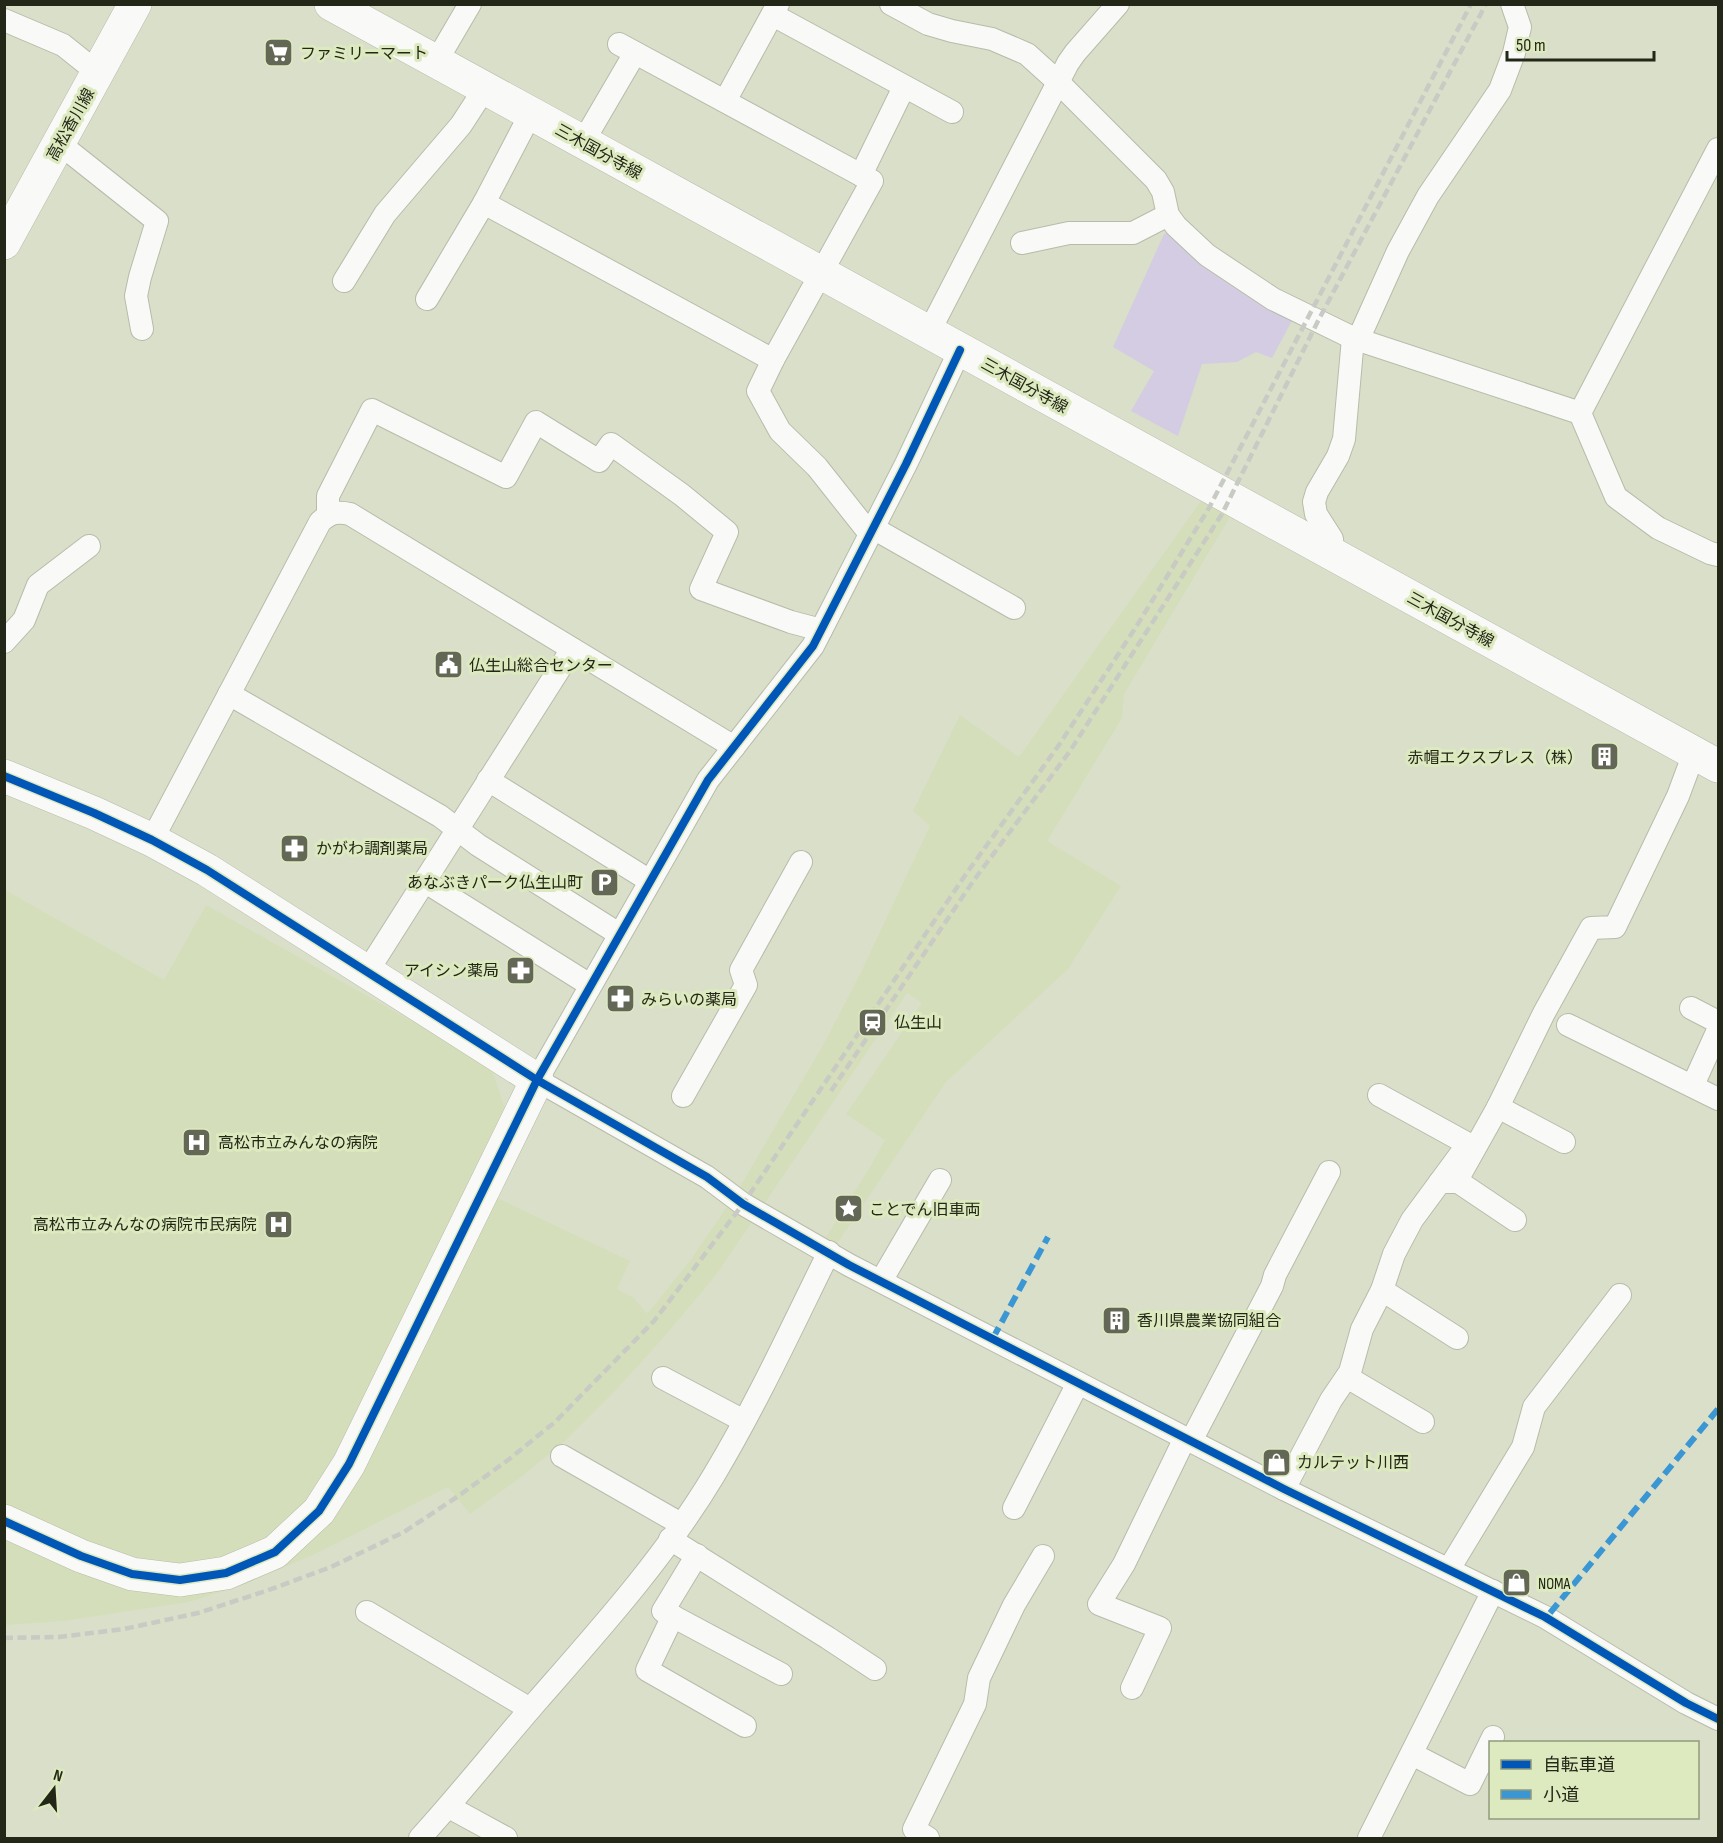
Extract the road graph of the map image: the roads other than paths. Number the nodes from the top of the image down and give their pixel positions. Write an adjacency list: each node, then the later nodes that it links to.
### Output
1 (135, 4): 10 (main road, 高松香川線)
2 (331, 4): 9 (main road, 三木国分寺線)
3 (470, 4): 9 (street)
4 (891, 4): 11 (street)
5 (1118, 4): 11 (street)
6 (1512, 4): 30 (street)
7 (776, 10): 12 (street); 14 (street)
8 (4, 20): 10 (street)
9 (436, 62): 13 (main road, 三木国分寺線)
10 (98, 73): 18 (main road, 高松香川線)
11 (1058, 82): 22 (street); 29 (street)
12 (904, 87): 15 (street); 20 (street)
13 (484, 88): 16 (main road, 三木国分寺線); 26 (street)
14 (725, 101): 17 (street); 20 (street)
15 (952, 112)
16 (531, 113): 17 (main road, 三木国分寺線); 21 (street)
17 (583, 142): 25 (main road, 三木国分寺線)
18 (60, 144): 23 (main road, 高松香川線); 28 (street)
19 (1719, 149): 33 (street)
20 (861, 175): 25 (street)
21 (484, 203): 27 (street); 32 (street)
22 (1168, 215): 24 (street); 30 (street)
23 (4, 243)
24 (1022, 243)
25 (822, 272): 29 (main road, 三木国分寺線); 32 (street)
26 (344, 281)
27 (427, 299)
28 (142, 329)
29 (929, 332): 31 (main road, 三木国分寺線)
30 (1355, 339): 33 (street); 37 (street)
31 (960, 350): 35 (street); 37 (main road, 三木国分寺線)
32 (773, 360): 35 (street)
33 (1580, 413): 38 (street)
34 (328, 514): 40 (street); 42 (street); 43 (street)
35 (871, 531): 39 (street); 40 (street)
36 (89, 546): 41 (street)
37 (1333, 554): 45 (main road, 三木国分寺線)
38 (1719, 555)
39 (1014, 608)
40 (821, 630): 44 (street)
41 (4, 642)
42 (572, 649): 44 (street); 47 (street)
43 (229, 694): 48 (street); 49 (street)
44 (734, 747): 52 (street)
45 (1706, 760): 65 (street)
46 (4, 776): 49 (main road)
47 (488, 780): 48 (street); 52 (street)
48 (457, 830): 51 (street); 53 (street)
49 (152, 840): 54 (main road)
50 (801, 862): 63 (street)
51 (424, 881): 54 (street); 55 (street)
52 (650, 881): 53 (street)
53 (619, 934): 55 (street)
54 (367, 972): 60 (main road)
55 (590, 985): 60 (street)
56 (1691, 1008): 57 (street)
57 (1719, 1022)
58 (1568, 1025): 61 (street)
59 (1719, 1030): 61 (street)
60 (537, 1080): 71 (street); 85 (main road)
61 (1694, 1085): 64 (street)
62 (1379, 1095): 69 (street)
63 (683, 1096)
64 (1719, 1099)
65 (1497, 1107): 66 (street); 69 (street)
66 (1564, 1142)
67 (1329, 1172): 81 (street)
68 (940, 1180): 72 (street)
69 (1448, 1182): 70 (street); 73 (street)
70 (1515, 1220)
71 (829, 1252): 72 (street); 79 (street)
72 (881, 1281): 78 (street)
73 (1382, 1290): 75 (street); 76 (street)
74 (1620, 1295): 89 (street)
75 (1457, 1338)
76 (1347, 1377): 80 (street); 83 (street)
77 (663, 1378): 79 (street)
78 (1078, 1383): 81 (street); 84 (street)
79 (744, 1421): 86 (street)
80 (1423, 1422)
81 (1188, 1440): 83 (street); 95 (street)
82 (562, 1456): 86 (street)
83 (1284, 1489): 89 (street)
84 (1014, 1508)
85 (4, 1521)
86 (676, 1532): 87 (street); 96 (street)
87 (696, 1555): 92 (street); 93 (street)
88 (1043, 1556): 104 (street)
89 (1449, 1569): 90 (street)
90 (1493, 1591): 97 (street); 102 (street)
91 (367, 1612): 96 (street)
92 (673, 1616): 94 (street); 98 (street)
93 (875, 1669)
94 (781, 1674)
95 (1132, 1688)
96 (530, 1709): 103 (street)
97 (1719, 1719)
98 (745, 1726)
99 (1493, 1737): 100 (street)
100 (1491, 1741)
101 (1489, 1745): 102 (street)
102 (1412, 1755): 107 (street)
103 (449, 1807): 105 (street); 106 (street)
104 (917, 1835)
105 (420, 1839)
106 (507, 1839)
107 (1369, 1839)

